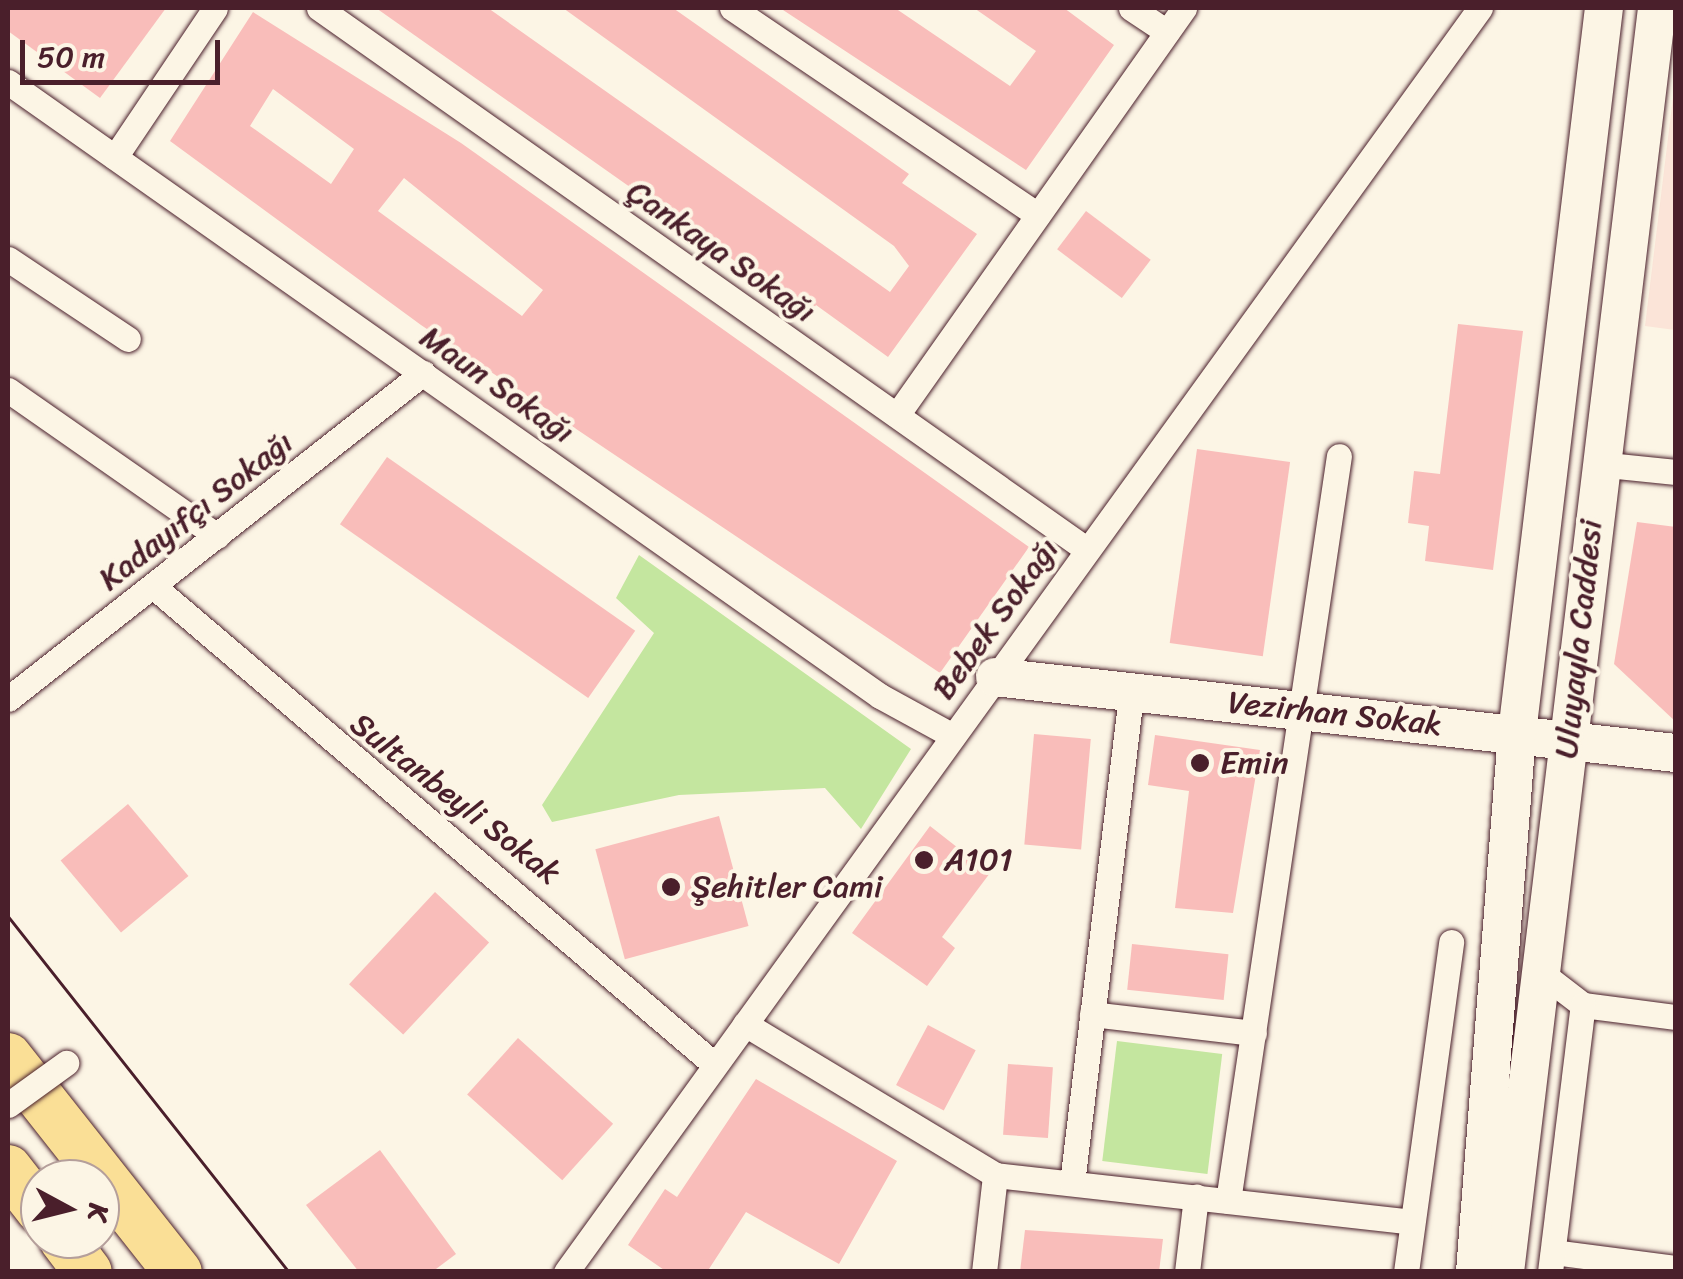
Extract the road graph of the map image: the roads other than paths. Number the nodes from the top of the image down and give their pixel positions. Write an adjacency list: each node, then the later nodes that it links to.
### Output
1 (215, 8): 11 (street)
2 (319, 8): 17 (street, Çankaya Sokağı)
3 (732, 8): 12 (street)
4 (1131, 8): 9 (street)
5 (1184, 8): 9 (street)
6 (1480, 8): 22 (street, Bebek Sokağı)
7 (1604, 8): 28 (main road, Uluyayla Caddesi)
8 (1663, 11): 19 (main road, Uluyayla Caddesi)
9 (1167, 32): 12 (street)
10 (8, 82): 11 (street, Maun Sokağı)
11 (114, 157): 15 (street, Maun Sokağı)
12 (1038, 215): 17 (street)
13 (8, 259): 14 (street)
14 (128, 339)
15 (423, 372): 21 (street, Kadayıfçı Sokağı); 29 (street, Maun Sokağı)
16 (8, 390): 21 (street)
17 (897, 416): 22 (street, Çankaya Sokağı)
18 (1339, 456): 27 (street)
19 (1598, 464): 20 (street); 30 (main road, Uluyayla Caddesi)
20 (1676, 472)
21 (217, 536): 23 (street, Kadayıfçı Sokağı)
22 (1086, 549): 24 (street, Bebek Sokağı)
23 (153, 586): 26 (street, Kadayıfçı Sokağı); 41 (street, Sultanbeyli Sokak)
24 (995, 677): 25 (main road, Vezirhan Sokak); 29 (street, Bebek Sokağı)
25 (1131, 692): 27 (main road, Vezirhan Sokak); 35 (street)
26 (8, 699)
27 (1304, 710): 28 (main road, Vezirhan Sokak); 38 (street)
28 (1517, 733): 30 (main road, Vezirhan Sokak); 55 (main road, Uluyayla Caddesi)
29 (953, 736): 37 (street, Bebek Sokağı)
30 (1568, 738): 31 (main road, Vezirhan Sokak); 33 (main road, Uluyayla Caddesi)
31 (1676, 753)
32 (1451, 942): 47 (street)
33 (1540, 972): 34 (street); 56 (main road, Uluyayla Caddesi)
34 (1583, 1005): 36 (street); 48 (street)
35 (1092, 1014): 38 (street); 44 (street)
36 (1676, 1017)
37 (745, 1024): 41 (street, Bebek Sokağı); 43 (street)
38 (1254, 1033): 46 (street)
39 (8, 1057): 51 (highway)
40 (66, 1062): 42 (street, bridge)
41 (714, 1065): 50 (street, Bebek Sokağı)
42 (8, 1105)
43 (994, 1175): 44 (street); 52 (street)
44 (1072, 1183): 45 (street)
45 (1196, 1198): 46 (street); 53 (street)
46 (1228, 1201): 47 (street)
47 (1411, 1222): 54 (street)
48 (1552, 1262): 49 (street)
49 (1676, 1268)
50 (566, 1271)
51 (178, 1272)
52 (984, 1272)
53 (1187, 1272)
54 (1406, 1272)
55 (1475, 1272)
56 (1505, 1272)

